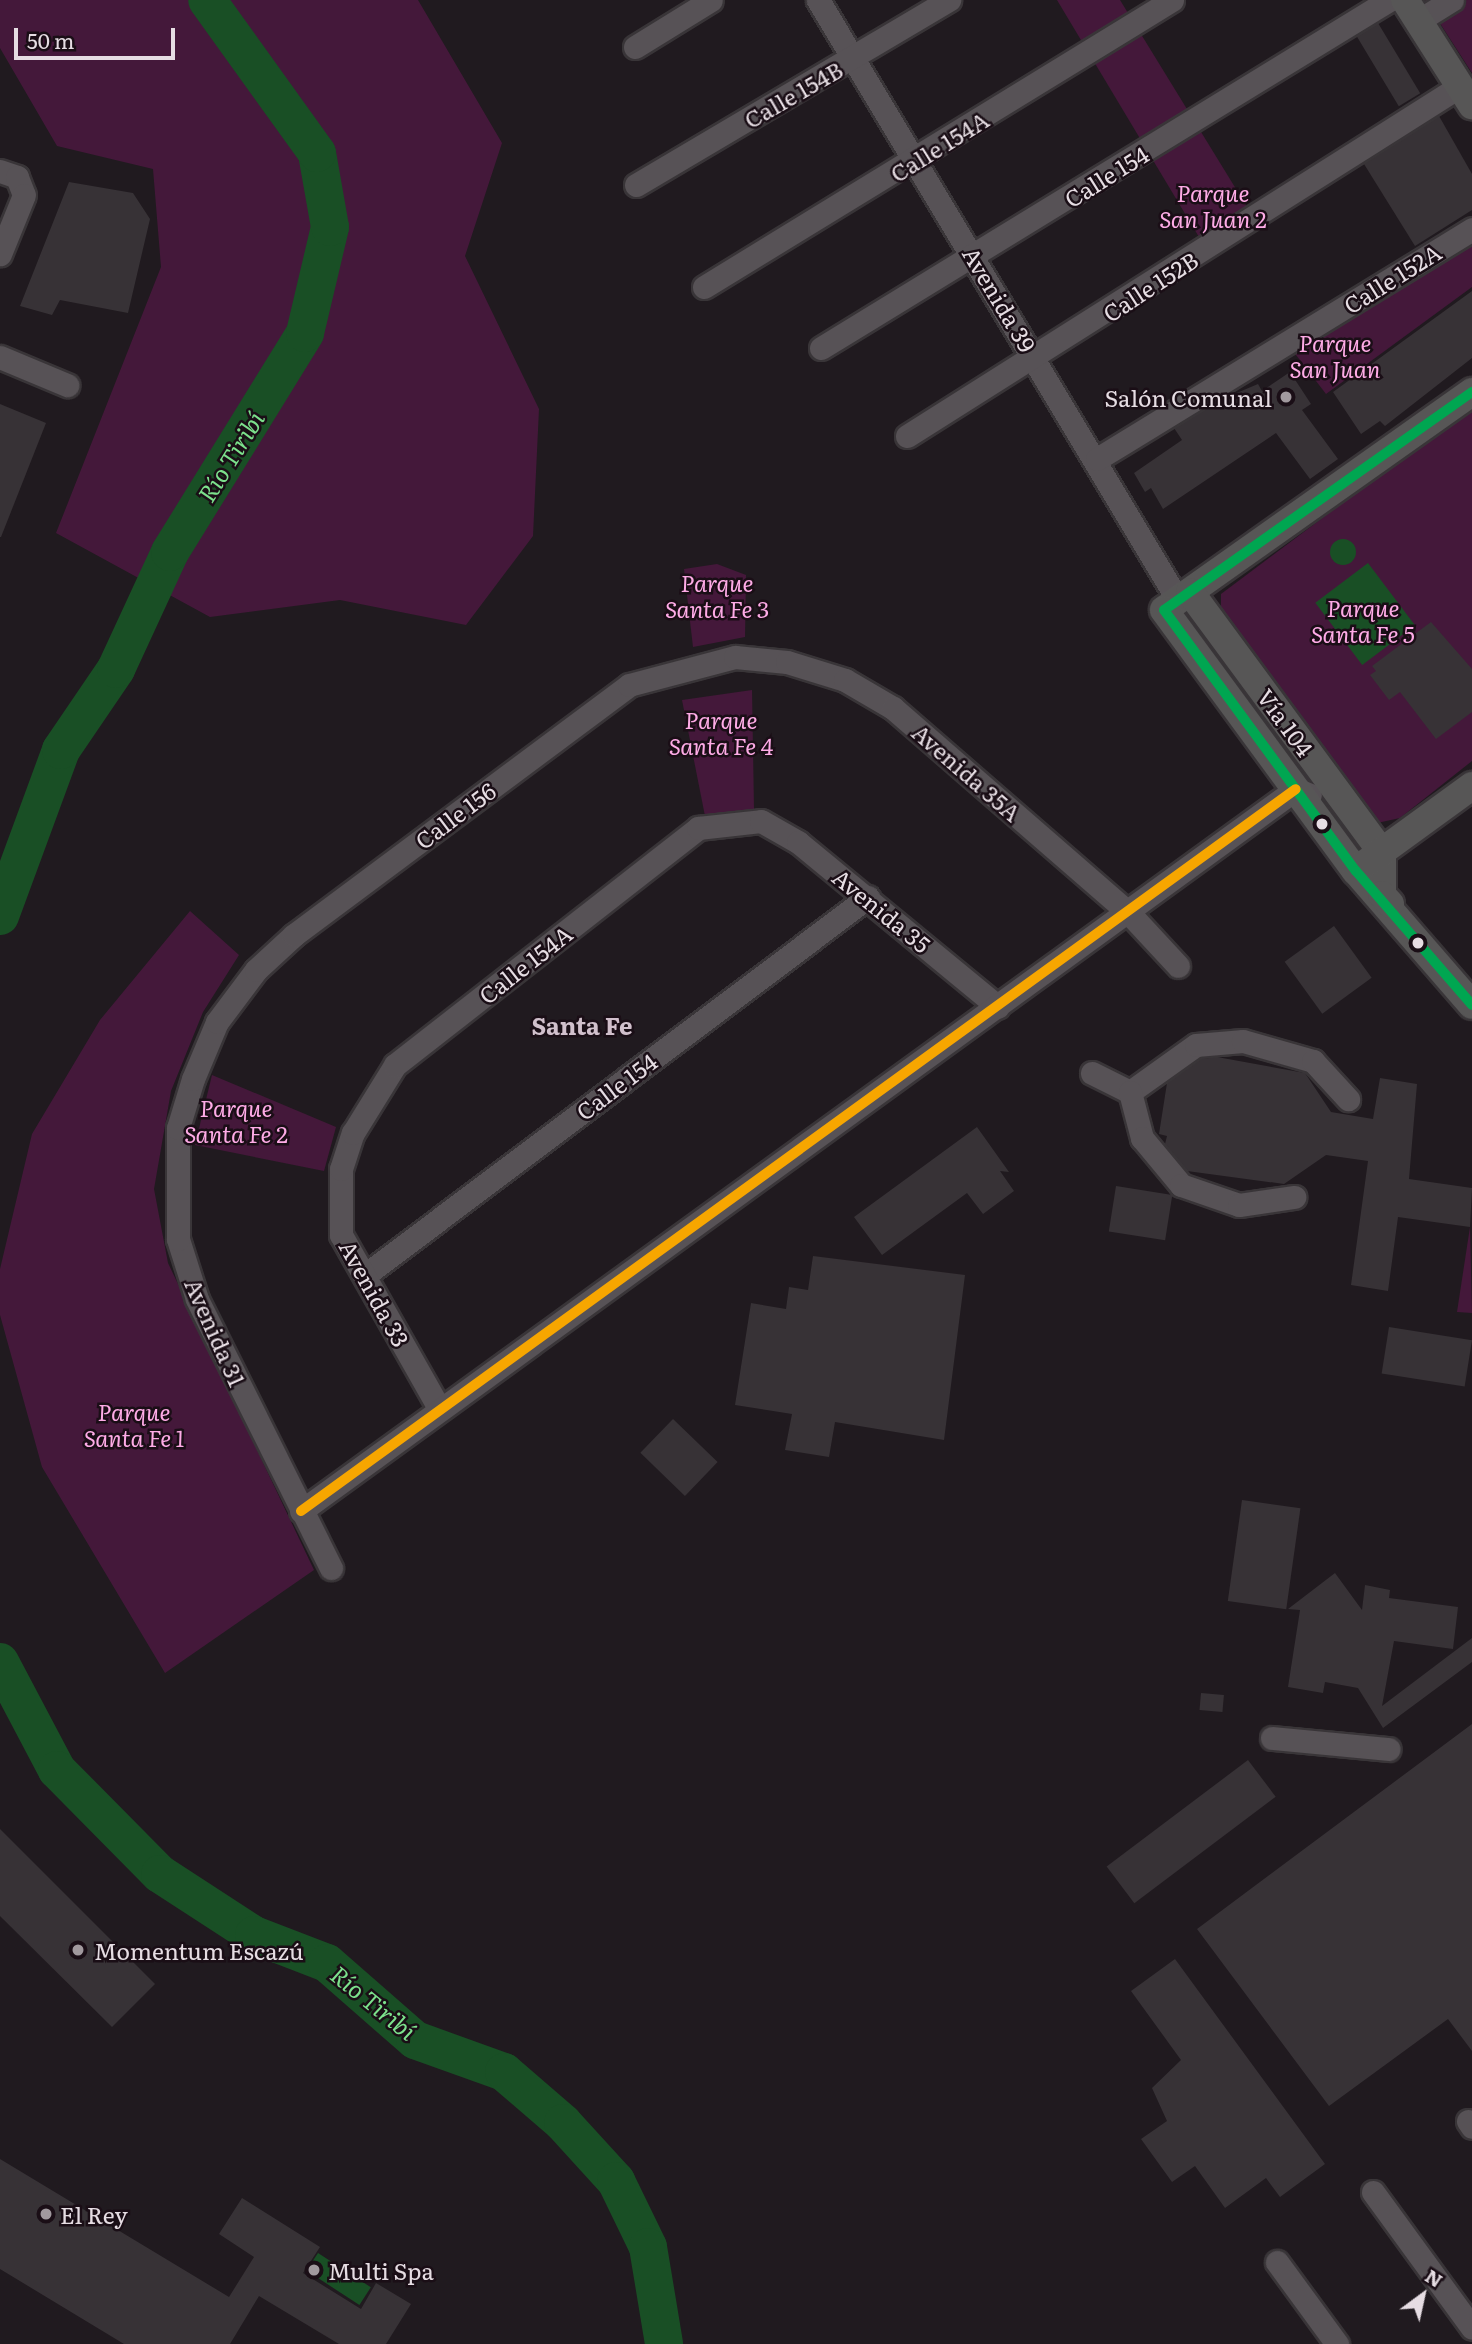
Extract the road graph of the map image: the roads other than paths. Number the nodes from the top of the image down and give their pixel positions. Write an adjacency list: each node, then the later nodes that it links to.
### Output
1 (711, 0): 8 (street)
2 (818, 0): 9 (street, Avenida 39)
3 (949, 0): 9 (street, Calle 154B)
4 (1172, 0): 11 (street, Calle 154A)
5 (1389, 0): 16 (street, Calle 154)
6 (1452, 0): 7 (street)
7 (1412, 11): 10 (main road)
8 (635, 47)
9 (855, 58): 11 (street, Avenida 39); 13 (street, Calle 154B)
10 (1466, 96): 20 (street, Calle 152B)
11 (918, 161): 16 (street, Avenida 39); 17 (street, Calle 154A)
12 (0, 171): 15 (street)
13 (636, 185)
14 (1472, 229): 24 (street, Calle 152A)
15 (0, 254)
16 (975, 257): 18 (street, Calle 154); 20 (street, Avenida 39)
17 (704, 288)
18 (821, 348)
19 (0, 357): 21 (street)
20 (1036, 359): 23 (street, Calle 152B); 24 (street, Avenida 39)
21 (67, 385)
22 (1472, 392): 25 (main road)
23 (907, 436)
24 (1097, 458): 25 (street, Avenida 39)
25 (1184, 596): 28 (main road, Vía 104); 30 (main road, Vía 104)
26 (787, 662): 32 (street, Avenida 35A); 38 (street, Calle 156)
27 (1472, 786): 30 (main road)
28 (1296, 789): 30 (main road, Vía 104); 32 (street)
29 (761, 821): 31 (street, Avenida 35); 41 (street, Calle 154A)
30 (1366, 863): 34 (main road); 35 (main road, Vía 104)
31 (868, 897): 36 (street, Avenida 35); 43 (street, Calle 154)
32 (1129, 913): 33 (street, Avenida 35A); 36 (street)
33 (1178, 966)
34 (1472, 999)
35 (1472, 1004)
36 (998, 1006): 44 (street)
37 (1092, 1073): 39 (street)
38 (193, 1079): 45 (street, Avenida 31)
39 (1130, 1092): 40 (street); 42 (street)
40 (1348, 1099)
41 (341, 1169): 43 (street, Avenida 33)
42 (1294, 1197)
43 (365, 1275): 44 (street, Avenida 33)
44 (439, 1408): 45 (street)
45 (301, 1511): 46 (street, Avenida 31)
46 (331, 1568)
47 (1272, 1738): 48 (street)
48 (1388, 1749)
49 (1373, 2192): 51 (street)
50 (1277, 2262): 52 (street)
51 (1472, 2328)
52 (1337, 2344)

